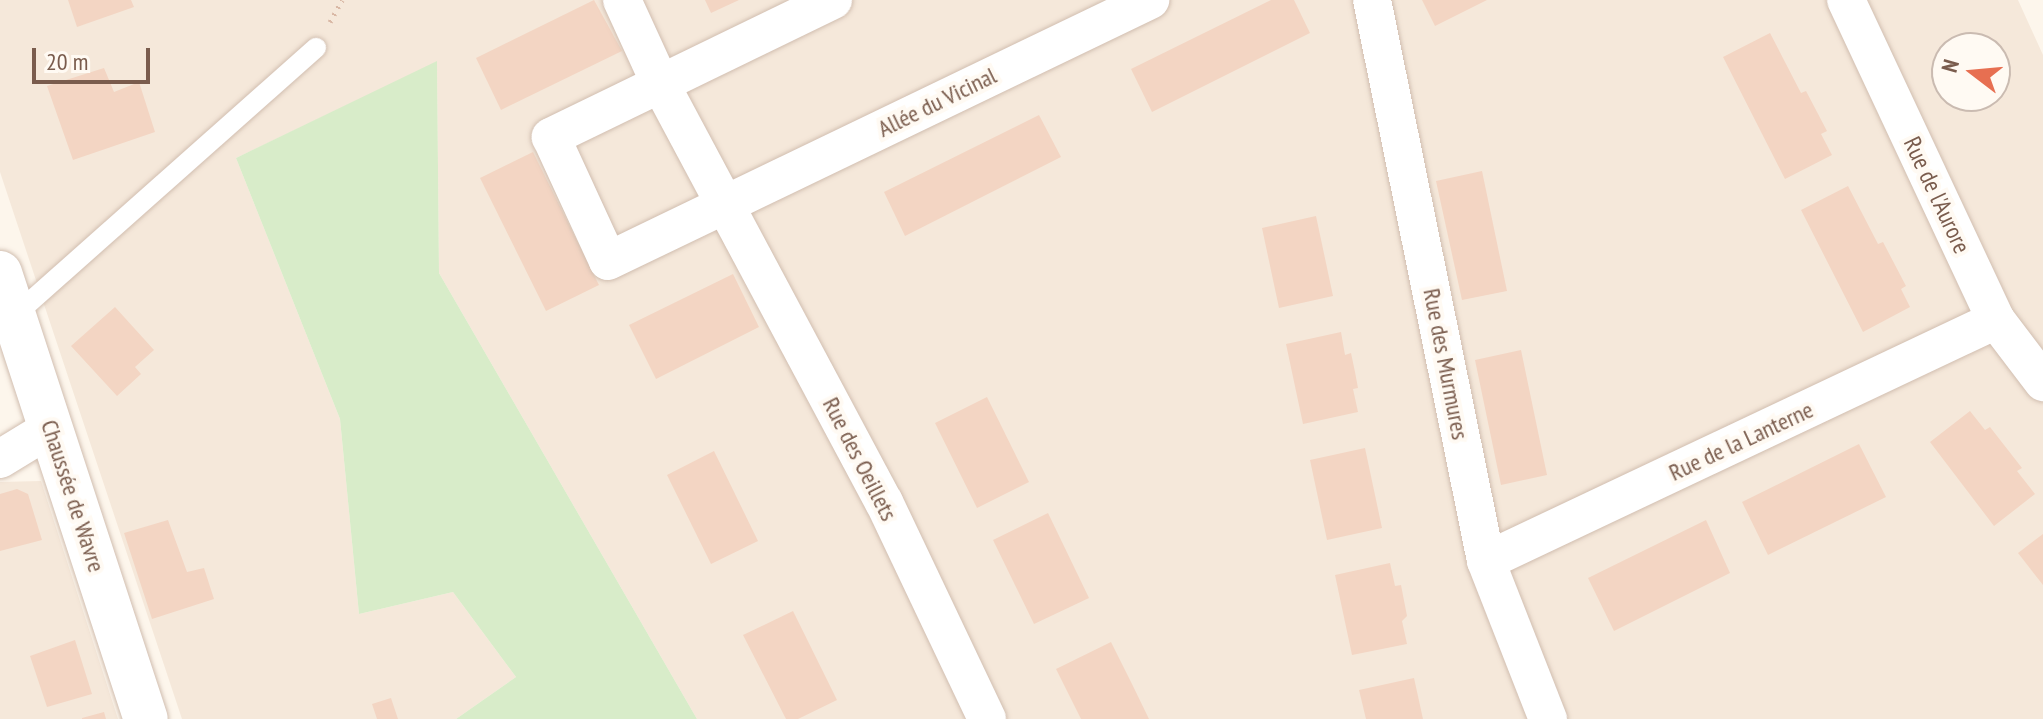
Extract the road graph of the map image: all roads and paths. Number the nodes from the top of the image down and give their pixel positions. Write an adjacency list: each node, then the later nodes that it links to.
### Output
1 (622, 0): 7 (street, Rue des Oeillets)
2 (833, 0): 7 (street)
3 (1150, 0): 8 (street, Allée du Vicinal)
4 (1372, 0): 15 (street, Rue des Murmures)
5 (1846, 0): 11 (street, Rue de l'Aurore)
6 (316, 48): 10 (lane)
7 (661, 85): 8 (street, Rue des Oeillets); 8 (street)
8 (725, 204): 17 (street, Rue des Oeillets)
9 (0, 273): 10 (main road, Chaussée de Wavre)
10 (14, 316): 13 (main road, Chaussée de Wavre)
11 (1996, 320): 12 (street, Rue de l'Aurore); 15 (street, Rue de la Lanterne)
12 (2043, 382)
13 (51, 428): 14 (street); 16 (main road, Chaussée de Wavre)
14 (0, 459)
15 (1486, 561): 18 (street, Rue des Murmures)
16 (146, 719)
17 (987, 719)
18 (1548, 719)

